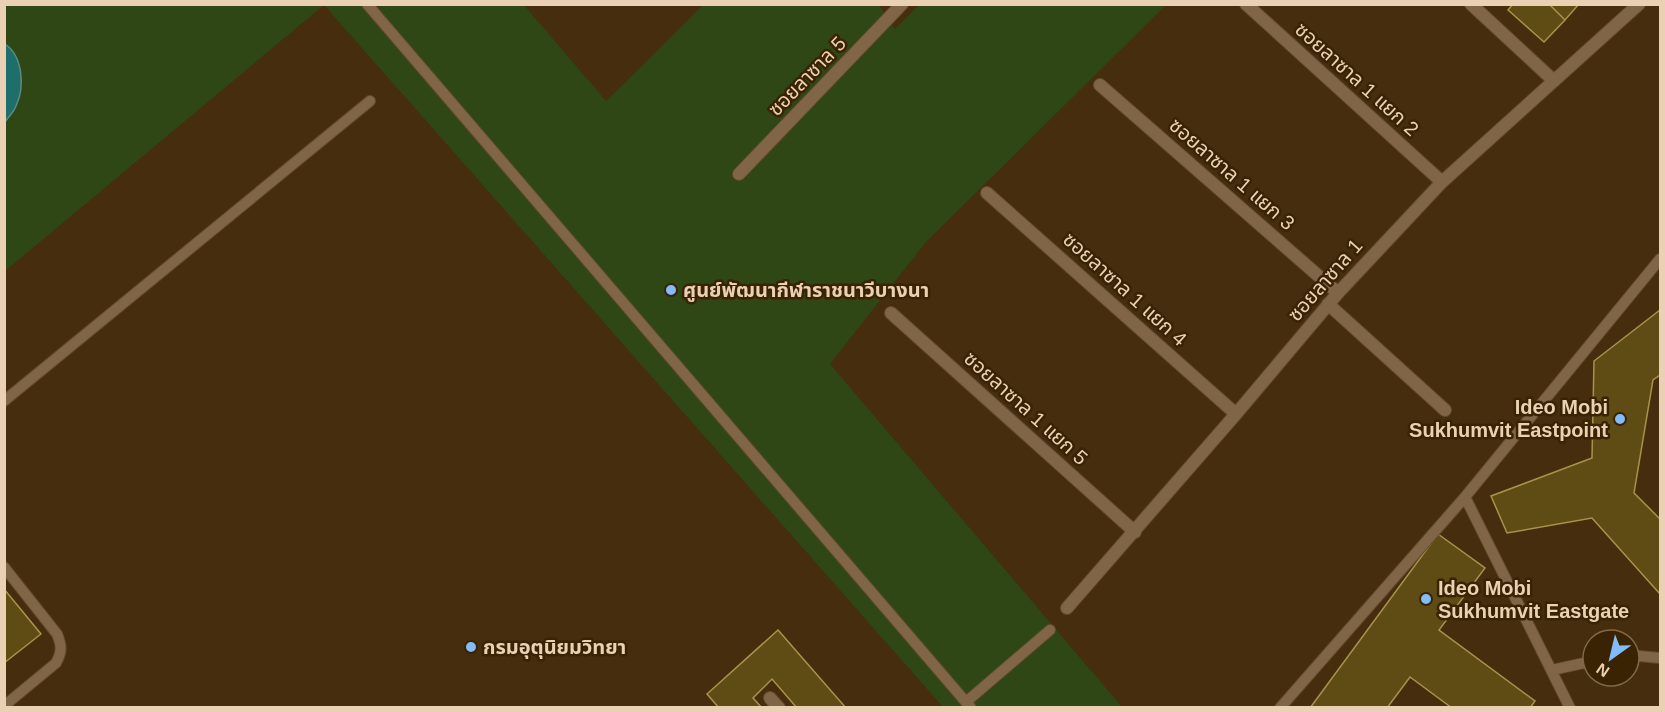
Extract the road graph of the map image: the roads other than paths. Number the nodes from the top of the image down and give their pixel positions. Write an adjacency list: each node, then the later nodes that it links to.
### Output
1 (367, 4): 28 (lane)
2 (902, 4): 9 (street, ซอยลาซาล 5)
3 (1246, 4): 10 (street, ซอยลาซาล 1 แยก 2)
4 (1471, 4): 6 (street)
5 (1639, 4): 6 (street, ซอยลาซาล 1)
6 (1554, 81): 10 (street, ซอยลาซาล 1)
7 (1100, 85): 13 (street, ซอยลาซาล 1 แยก 3)
8 (370, 101): 16 (lane)
9 (740, 174)
10 (1442, 182): 13 (street, ซอยลาซาล 1)
11 (987, 194): 18 (street, ซอยลาซาล 1 แยก 4)
12 (1660, 259): 19 (lane)
13 (1338, 293): 14 (street, ซอยลาซาล 1)
14 (1328, 304): 17 (street); 18 (street, ซอยลาซาล 1)
15 (891, 313): 20 (street, ซอยลาซาล 1 แยก 5)
16 (4, 401)
17 (1445, 410)
18 (1236, 414): 20 (street, ซอยลาซาล 1)
19 (1466, 496): 27 (lane); 30 (lane)
20 (1135, 532): 22 (street, ซอยลาซาล 1)
21 (4, 567): 29 (lane)
22 (1067, 608)
23 (1050, 630): 28 (lane)
24 (1641, 656): 25 (lane)
25 (1660, 658)
26 (1581, 664): 27 (lane)
27 (1552, 670): 31 (lane)
28 (968, 705)
29 (4, 706)
30 (1280, 708)
31 (1570, 708)

